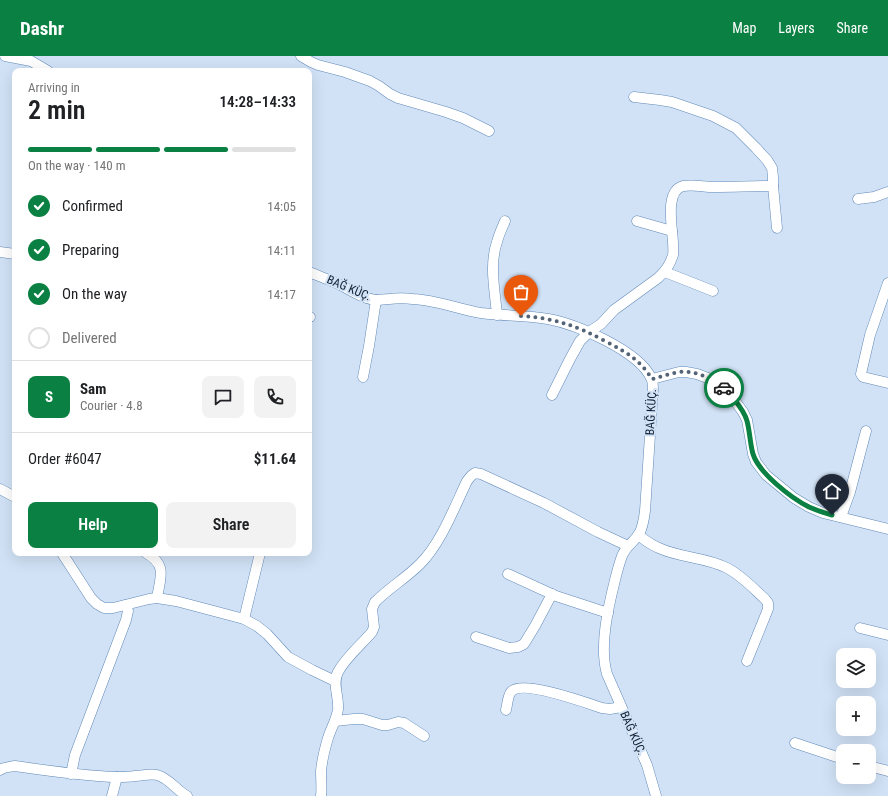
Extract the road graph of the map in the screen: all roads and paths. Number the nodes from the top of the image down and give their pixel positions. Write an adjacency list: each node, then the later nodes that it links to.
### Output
1 (4, 56): 3 (street)
2 (301, 56): 6 (street)
3 (33, 59): 4 (street)
4 (44, 68)
5 (634, 97): 7 (street)
6 (489, 131)
7 (772, 186): 12 (street); 13 (street)
8 (888, 192): 9 (street)
9 (858, 199)
10 (505, 221): 21 (street)
11 (636, 221): 13 (street)
12 (777, 228)
13 (672, 231): 16 (street)
14 (0, 252): 15 (street)
15 (12, 254)
16 (665, 272): 19 (street); 22 (street)
17 (312, 273): 20 (street, BAĞ KÜÇ.)
18 (888, 283): 25 (street)
19 (713, 291)
20 (376, 300): 21 (street, BAĞ KÜÇ.); 23 (street)
21 (497, 315): 22 (street, BAĞ KÜÇ.)
22 (589, 332): 24 (street, BAĞ KÜÇ.); 26 (street)
23 (363, 377)
24 (652, 379): 30 (street); 32 (street, BAĞ KÜÇ.)
25 (888, 383)
26 (552, 395)
27 (866, 431): 30 (street)
28 (0, 489): 29 (street)
29 (12, 495)
30 (841, 518): 31 (street)
31 (888, 529)
32 (638, 535): 33 (street, BAĞ KÜÇ.); 46 (street)
33 (628, 546): 41 (street, BAĞ KÜÇ.); 47 (street)
34 (64, 556): 40 (street)
35 (150, 556): 39 (street)
36 (259, 556): 42 (street)
37 (508, 574): 38 (street)
38 (552, 594): 41 (street); 45 (street)
39 (157, 598): 40 (street); 42 (street)
40 (126, 605): 57 (street)
41 (608, 613): 48 (street, BAĞ KÜÇ.)
42 (244, 619): 47 (street)
43 (860, 628): 44 (street)
44 (888, 635)
45 (476, 637)
46 (747, 661)
47 (335, 681): 50 (street)
48 (621, 707): 49 (street); 62 (street, BAĞ KÜÇ.)
49 (506, 710)
50 (335, 721): 51 (street); 61 (street)
51 (424, 736)
52 (795, 743): 53 (street)
53 (836, 757)
54 (876, 768): 56 (street)
55 (0, 769): 57 (street)
56 (888, 771)
57 (71, 774): 58 (street)
58 (117, 776): 59 (street); 60 (street)
59 (112, 796)
60 (186, 796)
61 (321, 796)
62 (656, 796)

